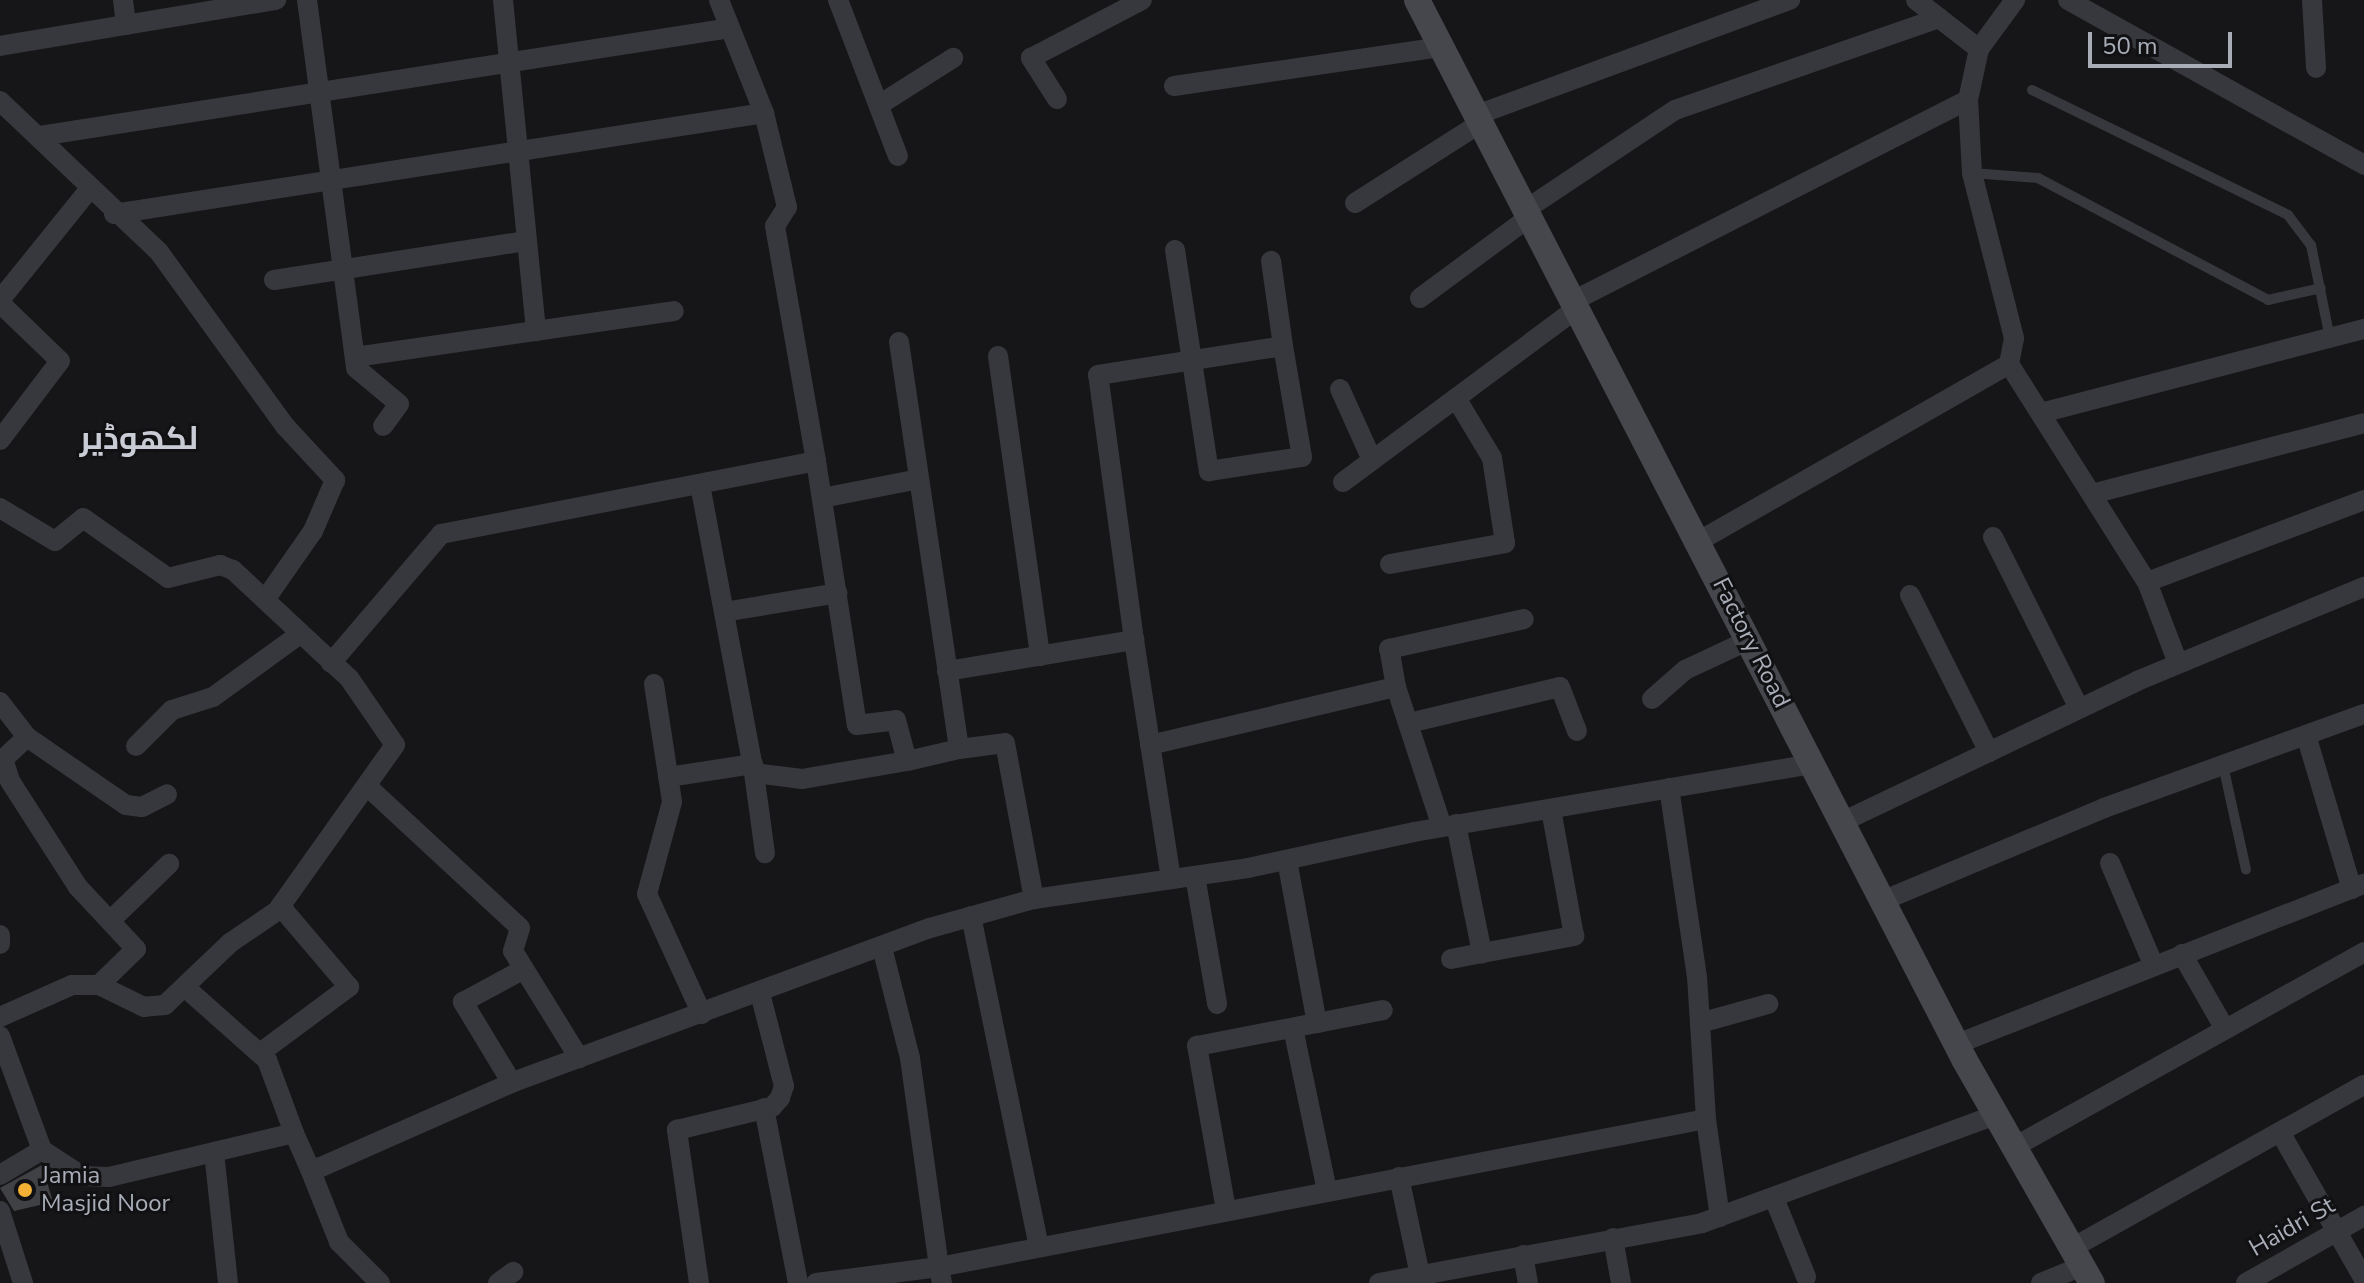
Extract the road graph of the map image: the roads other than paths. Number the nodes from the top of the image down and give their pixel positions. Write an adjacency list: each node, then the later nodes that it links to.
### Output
1 (123, 0): 16 (street)
2 (276, 0): 14 (street)
3 (307, 0): 26 (street)
4 (503, 0): 22 (street)
5 (719, 0): 17 (street)
6 (838, 0): 30 (street)
7 (1142, 0): 27 (street)
8 (1417, 0): 19 (main road, Factory Road)
9 (1790, 0): 32 (street)
10 (1916, 0): 15 (street)
11 (2015, 0): 20 (street)
12 (2068, 0): 36 (street)
13 (2312, 0): 23 (street)
14 (217, 5): 16 (street)
15 (1939, 18): 20 (street); 42 (street)
16 (126, 25): 18 (street)
17 (730, 28): 22 (street); 31 (street)
18 (0, 46)
19 (1440, 47): 24 (street); 32 (main road, Factory Road)
20 (1979, 49): 28 (street)
21 (953, 58): 30 (street)
22 (509, 62): 26 (street); 34 (street)
23 (2316, 68)
24 (1174, 86)
25 (2032, 90): 48 (lane)
26 (319, 91): 33 (street); 38 (street)
27 (1057, 99)
28 (1968, 100): 37 (street); 51 (street)
29 (0, 101): 33 (street)
30 (879, 105): 35 (street)
31 (764, 113): 34 (street); 69 (street)
32 (1476, 120): 40 (street); 42 (main road, Factory Road)
33 (40, 136): 39 (street)
34 (517, 151): 38 (street); 43 (street)
35 (898, 156)
36 (2364, 165)
37 (1972, 173): 48 (lane); 61 (street)
38 (331, 179): 41 (street); 46 (street)
39 (87, 192): 41 (street); 50 (street)
40 (1355, 203)
41 (114, 214): 84 (street)
42 (1526, 214): 49 (street); 51 (main road, Factory Road)
43 (526, 241): 46 (street); 54 (street)
44 (1175, 250): 60 (street)
45 (1271, 261): 57 (street)
46 (343, 269): 47 (street); 59 (street)
47 (274, 280)
48 (2321, 288): 55 (lane)
49 (1420, 298)
50 (0, 302): 67 (street)
51 (1575, 304): 63 (street); 78 (main road, Factory Road)
52 (674, 311): 54 (street)
53 (2364, 329): 55 (street)
54 (536, 331): 59 (street)
55 (2330, 338): 64 (street)
56 (899, 342): 70 (street)
57 (1283, 346): 60 (street); 60 (street)
58 (998, 356): 90 (street)
59 (355, 357): 66 (street)
60 (1192, 360): 88 (street)
61 (2009, 364): 64 (street); 78 (street)
62 (1340, 389): 68 (street)
63 (1456, 398): 68 (street); 79 (street)
64 (2041, 413): 73 (street)
65 (2364, 423): 73 (street)
66 (383, 426)
67 (0, 440)
68 (1372, 460): 71 (street)
69 (816, 461): 72 (street); 74 (street)
70 (919, 479): 74 (street); 93 (street)
71 (1343, 482)
72 (700, 484): 85 (street); 91 (street)
73 (2092, 494): 80 (street)
74 (822, 498): 82 (street)
75 (2364, 500): 80 (street)
76 (4, 518): 84 (street)
77 (1993, 537): 98 (street)
78 (1699, 541): 89 (main road, Factory Road)
79 (1390, 564)
80 (2147, 582): 92 (street)
81 (2364, 587): 92 (street)
82 (837, 593): 85 (street); 108 (street)
83 (1910, 595): 107 (street)
84 (266, 598): 87 (street)
85 (724, 612): 111 (street)
86 (1524, 619): 95 (street)
87 (300, 634): 91 (street); 105 (street)
88 (1134, 640): 90 (street); 104 (street)
89 (1749, 640): 96 (street); 109 (main road, Factory Road)
90 (1040, 656): 93 (street)
91 (331, 663): 113 (street)
92 (2178, 663): 98 (street)
93 (947, 671): 106 (street)
94 (654, 684): 112 (street)
95 (1396, 687): 100 (street); 104 (street)
96 (1652, 699)
97 (0, 702): 103 (street)
98 (2079, 708): 107 (street)
99 (2364, 714): 102 (street)
100 (1409, 723): 101 (street); 118 (street)
101 (1577, 731)
102 (2306, 735): 110 (street); 126 (street)
103 (27, 737): 115 (street); 131 (street)
104 (1150, 745): 125 (street)
105 (136, 746)
106 (959, 749): 108 (street); 127 (street)
107 (1989, 752): 117 (street)
108 (907, 761): 111 (street)
109 (1812, 764): 114 (street); 117 (main road, Factory Road)
110 (2223, 765): 123 (lane); 128 (street)
111 (754, 768): 112 (street); 119 (street)
112 (668, 777): 147 (street)
113 (368, 787): 129 (street); 140 (street)
114 (1669, 788): 116 (street); 150 (street)
115 (167, 794)
116 (1551, 809): 118 (street); 136 (street)
117 (1842, 822): 128 (main road, Factory Road)
118 (1449, 826): 120 (street); 136 (street)
119 (765, 853)
120 (1287, 860): 124 (street); 149 (street)
121 (2110, 863): 139 (street)
122 (169, 864): 131 (street)
123 (2246, 870)
124 (1195, 876): 125 (street); 144 (street)
125 (1171, 879): 127 (street)
126 (2358, 887): 137 (street)
127 (1034, 899): 130 (street)
128 (1882, 901): 154 (main road, Factory Road)
129 (280, 906): 142 (street); 155 (street)
130 (971, 916): 134 (street); 179 (street)
131 (111, 920): 141 (street)
132 (0, 935): 133 (street)
133 (0, 944)
134 (882, 947): 143 (street); 182 (street)
135 (2364, 952): 152 (street)
136 (1482, 953): 138 (street)
137 (2182, 954): 139 (street); 152 (street)
138 (1451, 959)
139 (2154, 966): 154 (street)
140 (524, 969): 157 (street); 158 (street)
141 (99, 985): 142 (street); 148 (street)
142 (187, 989): 155 (street)
143 (760, 993): 147 (street); 160 (street)
144 (1217, 1004)
145 (1768, 1004): 150 (street)
146 (1383, 1010): 149 (street)
147 (702, 1014): 157 (street)
148 (0, 1017)
149 (1317, 1023): 151 (street)
150 (1700, 1023): 162 (street)
151 (1293, 1028): 171 (street); 173 (street)
152 (2225, 1029): 165 (street)
153 (0, 1036): 156 (street)
154 (1957, 1044): 161 (main road, Factory Road)
155 (260, 1053): 164 (street)
156 (4, 1058): 166 (street)
157 (579, 1058): 158 (street)
158 (512, 1083): 168 (street)
159 (2364, 1085): 163 (street)
160 (764, 1108): 189 (street); 190 (street)
161 (1996, 1115): 165 (main road, Factory Road); 172 (street)
162 (1706, 1119): 170 (street); 176 (street)
163 (2280, 1132): 177 (street); 181 (street)
164 (294, 1133): 167 (street); 168 (street)
165 (2014, 1147): 181 (main road, Factory Road)
166 (42, 1150): 167 (street); 169 (street)
167 (214, 1152): 187 (street)
168 (310, 1169): 188 (street)
169 (0, 1175)
170 (1399, 1177): 171 (street); 183 (street)
171 (1327, 1191): 173 (street)
172 (1774, 1198): 176 (street); 185 (street)
173 (1226, 1210): 179 (street)
174 (0, 1211): 186 (street)
175 (2364, 1216): 177 (street, Haidri St)
176 (1720, 1217): 178 (street)
177 (2337, 1231): 184 (street); 196 (street, Haidri St)
178 (1613, 1238): 180 (street); 194 (street)
179 (1039, 1247): 182 (street)
180 (1523, 1255): 183 (street); 193 (street)
181 (2082, 1266): 195 (street)
182 (940, 1275): 191 (street)
183 (1420, 1275): 192 (street)
184 (2364, 1279)
185 (1803, 1281)
186 (23, 1283)
187 (228, 1283)
188 (380, 1283)
189 (699, 1283)
190 (798, 1283)
191 (816, 1283)
192 (1379, 1283)
193 (1528, 1283)
194 (1621, 1283)
195 (2041, 1283)
196 (2246, 1283)

